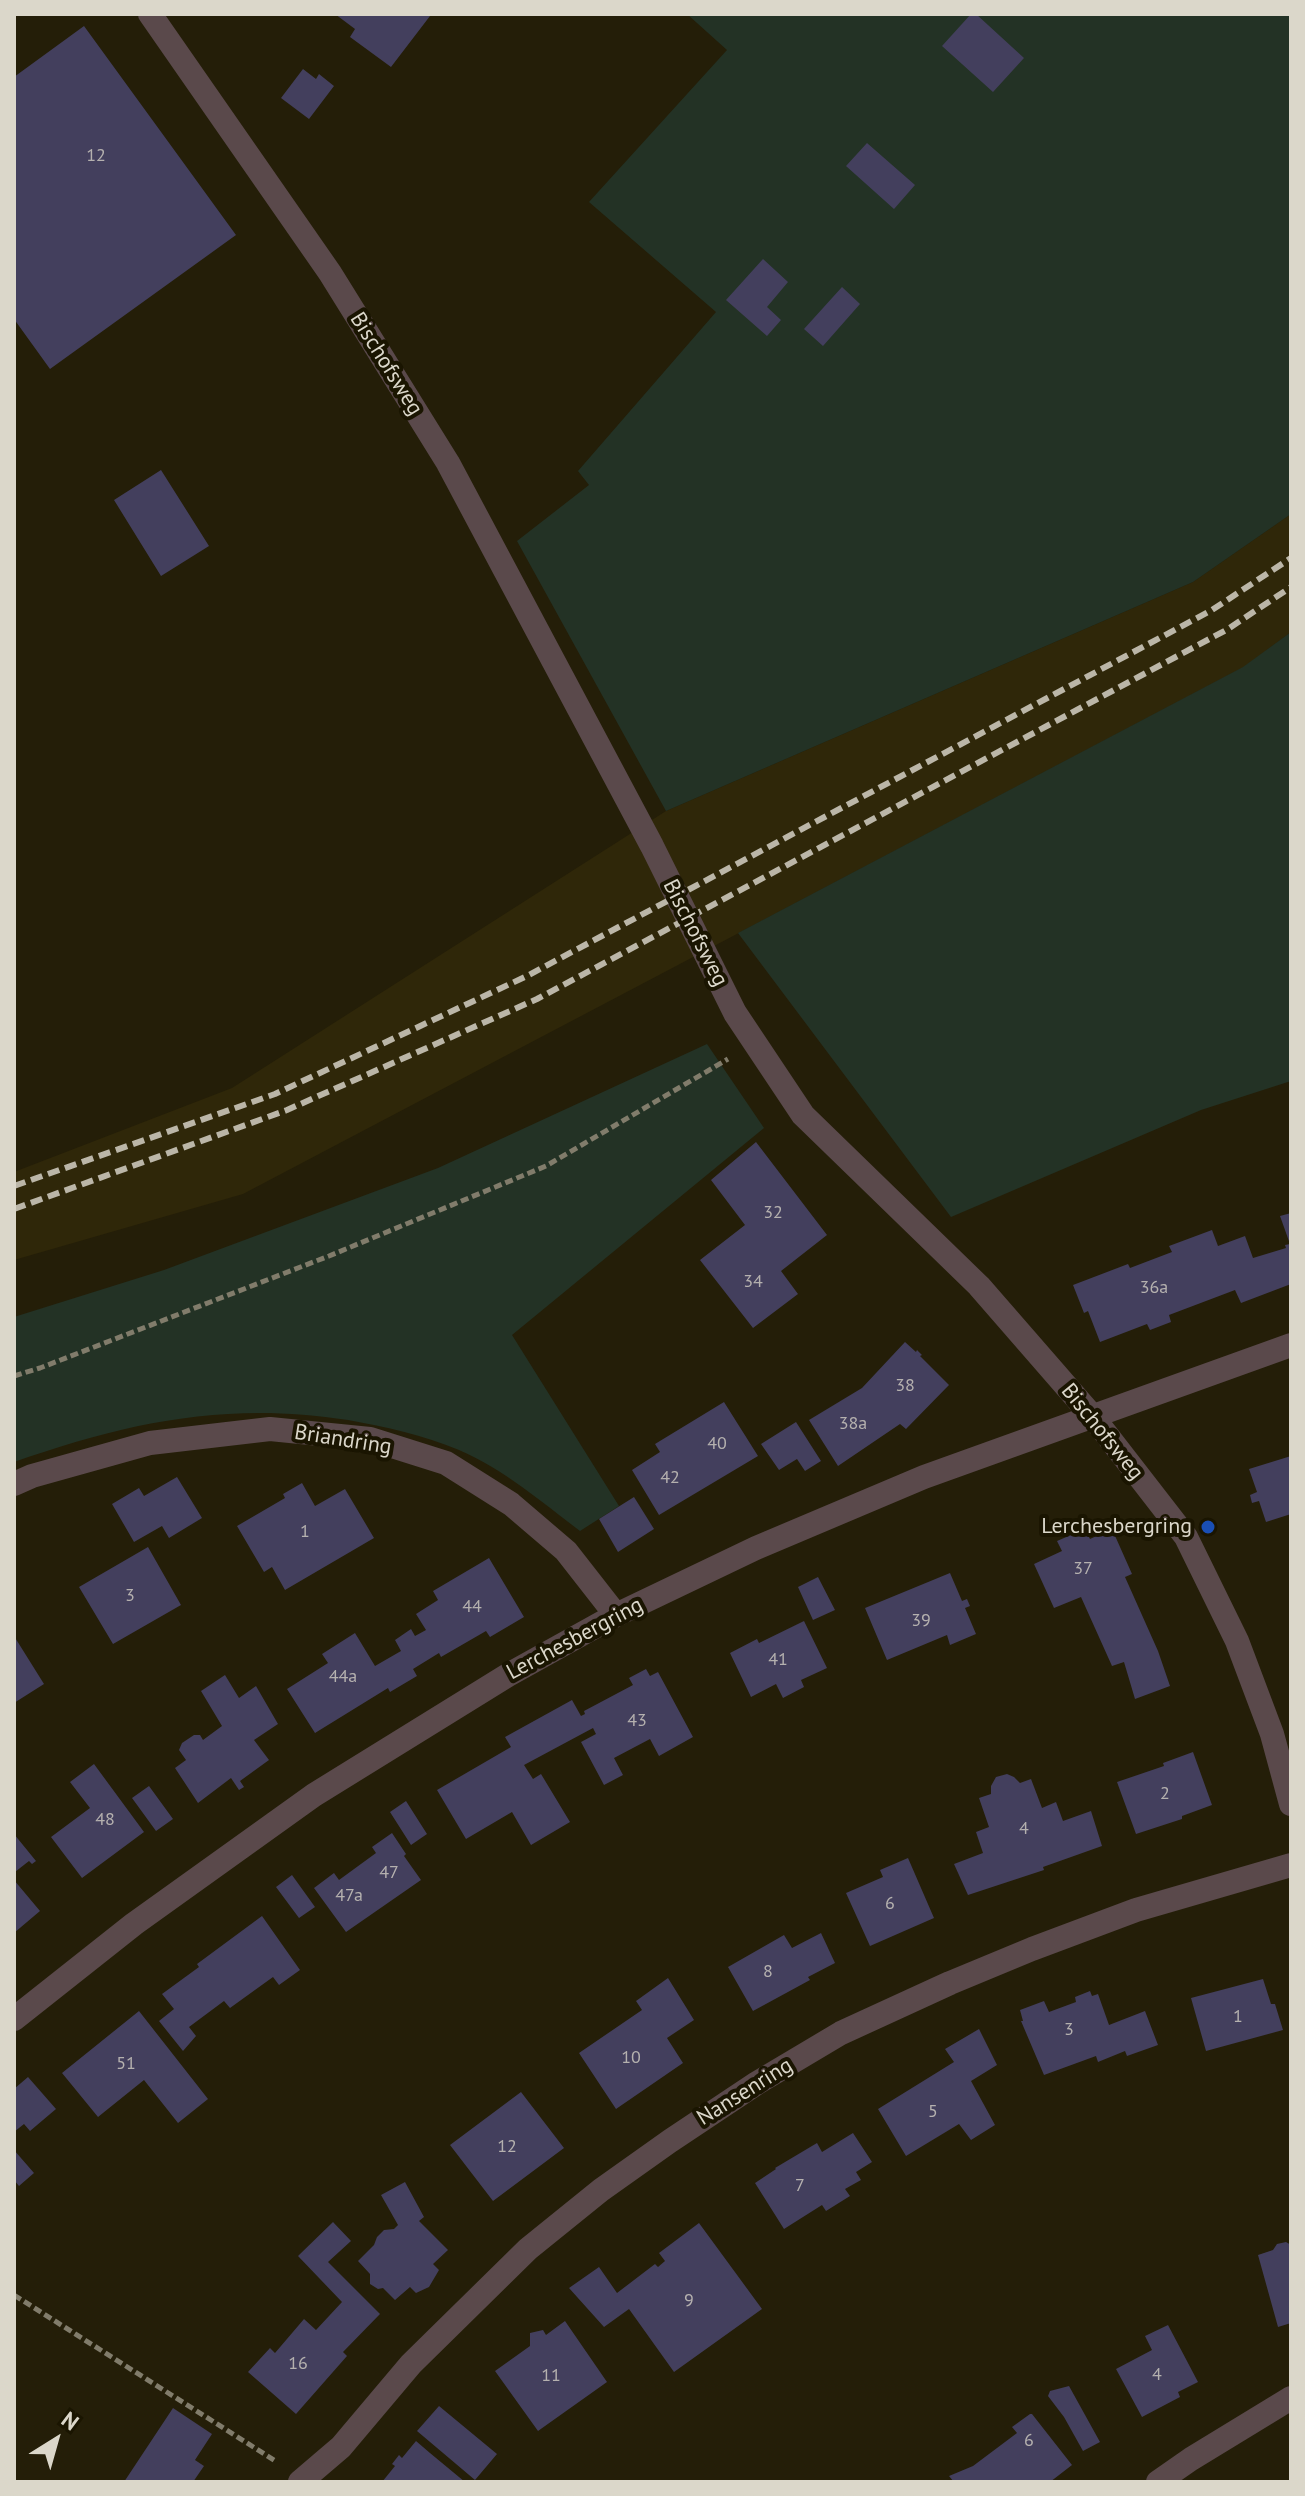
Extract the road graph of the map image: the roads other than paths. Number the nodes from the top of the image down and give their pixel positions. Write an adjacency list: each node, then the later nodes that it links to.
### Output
1 (150, 14): 3 (street, Bischofsweg)
2 (1291, 1345): 3 (street, Lerchesbergring)
3 (1093, 1417): 5 (street, Lerchesbergring); 6 (street, Bischofsweg)
4 (14, 1484): 5 (street, Briandring)
5 (616, 1615): 8 (street, Lerchesbergring)
6 (1291, 1804)
7 (1291, 1865): 10 (street, Nansenring)
8 (14, 2019)
9 (1291, 2398): 11 (street)
10 (302, 2481)
11 (1158, 2482)

